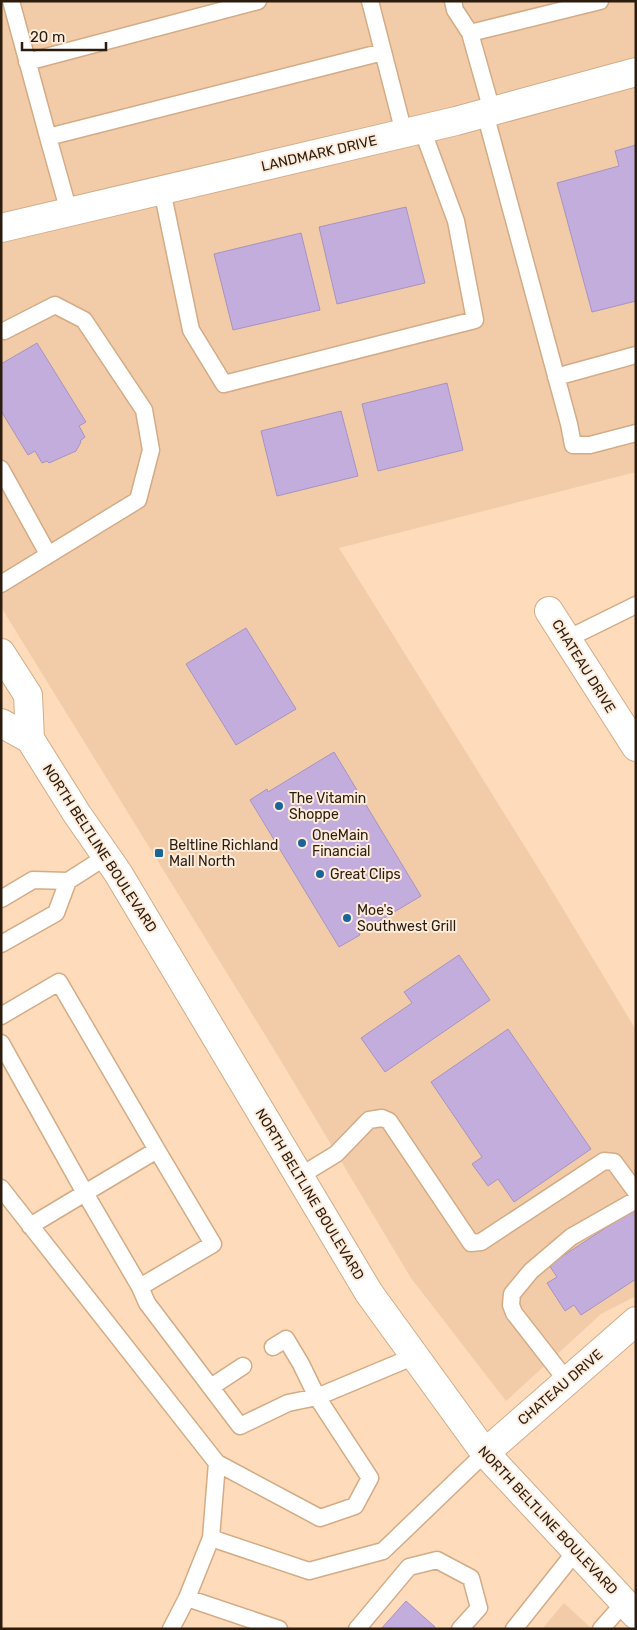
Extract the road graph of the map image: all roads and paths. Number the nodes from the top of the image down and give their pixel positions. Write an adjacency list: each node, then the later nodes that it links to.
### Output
1 (11, 1): 8 (lane)
2 (258, 1): 8 (lane)
3 (370, 1): 7 (lane)
4 (453, 1): 6 (lane)
5 (600, 1): 6 (lane)
6 (470, 33): 10 (lane)
7 (383, 52): 11 (lane); 12 (lane)
8 (27, 62): 12 (lane)
9 (636, 72): 10 (main road, LANDMARK DRIVE)
10 (489, 112): 11 (main road, LANDMARK DRIVE); 18 (lane)
11 (413, 131): 13 (main road, LANDMARK DRIVE); 13 (lane)
12 (48, 138): 14 (lane)
13 (162, 190): 14 (main road, LANDMARK DRIVE)
14 (69, 212): 15 (main road, LANDMARK DRIVE)
15 (1, 228)
16 (4, 331): 21 (lane)
17 (636, 356): 18 (lane)
18 (556, 377): 19 (lane)
19 (636, 433)
20 (1, 469): 21 (lane)
21 (48, 554): 22 (lane)
22 (1, 584)
23 (636, 605): 25 (lane)
24 (549, 611): 25 (main road, CHATEAU DRIVE)
25 (567, 639): 29 (main road, CHATEAU DRIVE)
26 (1, 653): 28 (main road, NORTH BELTLINE BOULEVARD)
27 (1, 723): 28 (main road, NORTH BELTLINE BOULEVARD)
28 (30, 739): 30 (main road, NORTH BELTLINE BOULEVARD)
29 (636, 748)
30 (107, 856): 31 (lane); 37 (main road, NORTH BELTLINE BOULEVARD)
31 (68, 882): 32 (lane); 33 (lane)
32 (1, 898)
33 (1, 944)
34 (1, 1016): 36 (lane)
35 (1, 1043): 39 (lane)
36 (157, 1150): 39 (lane); 43 (lane)
37 (300, 1176): 40 (lane); 46 (main road, NORTH BELTLINE BOULEVARD)
38 (1, 1188): 42 (lane)
39 (85, 1192): 42 (lane); 43 (lane)
40 (636, 1192)
41 (636, 1200): 48 (lane)
42 (30, 1226): 52 (lane)
43 (140, 1287): 49 (lane)
44 (636, 1321): 48 (main road, CHATEAU DRIVE)
45 (273, 1347): 50 (lane)
46 (415, 1356): 50 (lane); 51 (main road, NORTH BELTLINE BOULEVARD)
47 (243, 1366): 49 (lane)
48 (568, 1381): 51 (main road, CHATEAU DRIVE)
49 (211, 1387): 50 (lane)
50 (317, 1397): 52 (lane)
51 (485, 1453): 53 (lane); 54 (main road, NORTH BELTLINE BOULEVARD)
52 (217, 1463): 53 (lane)
53 (211, 1538): 55 (lane)
54 (576, 1550): 56 (main road, NORTH BELTLINE BOULEVARD); 61 (lane)
55 (187, 1598): 57 (lane); 58 (lane)
56 (630, 1609): 62 (lane)
57 (171, 1629)
58 (279, 1629)
59 (357, 1629): 60 (lane)
60 (460, 1629)
61 (514, 1629)
62 (601, 1629)

